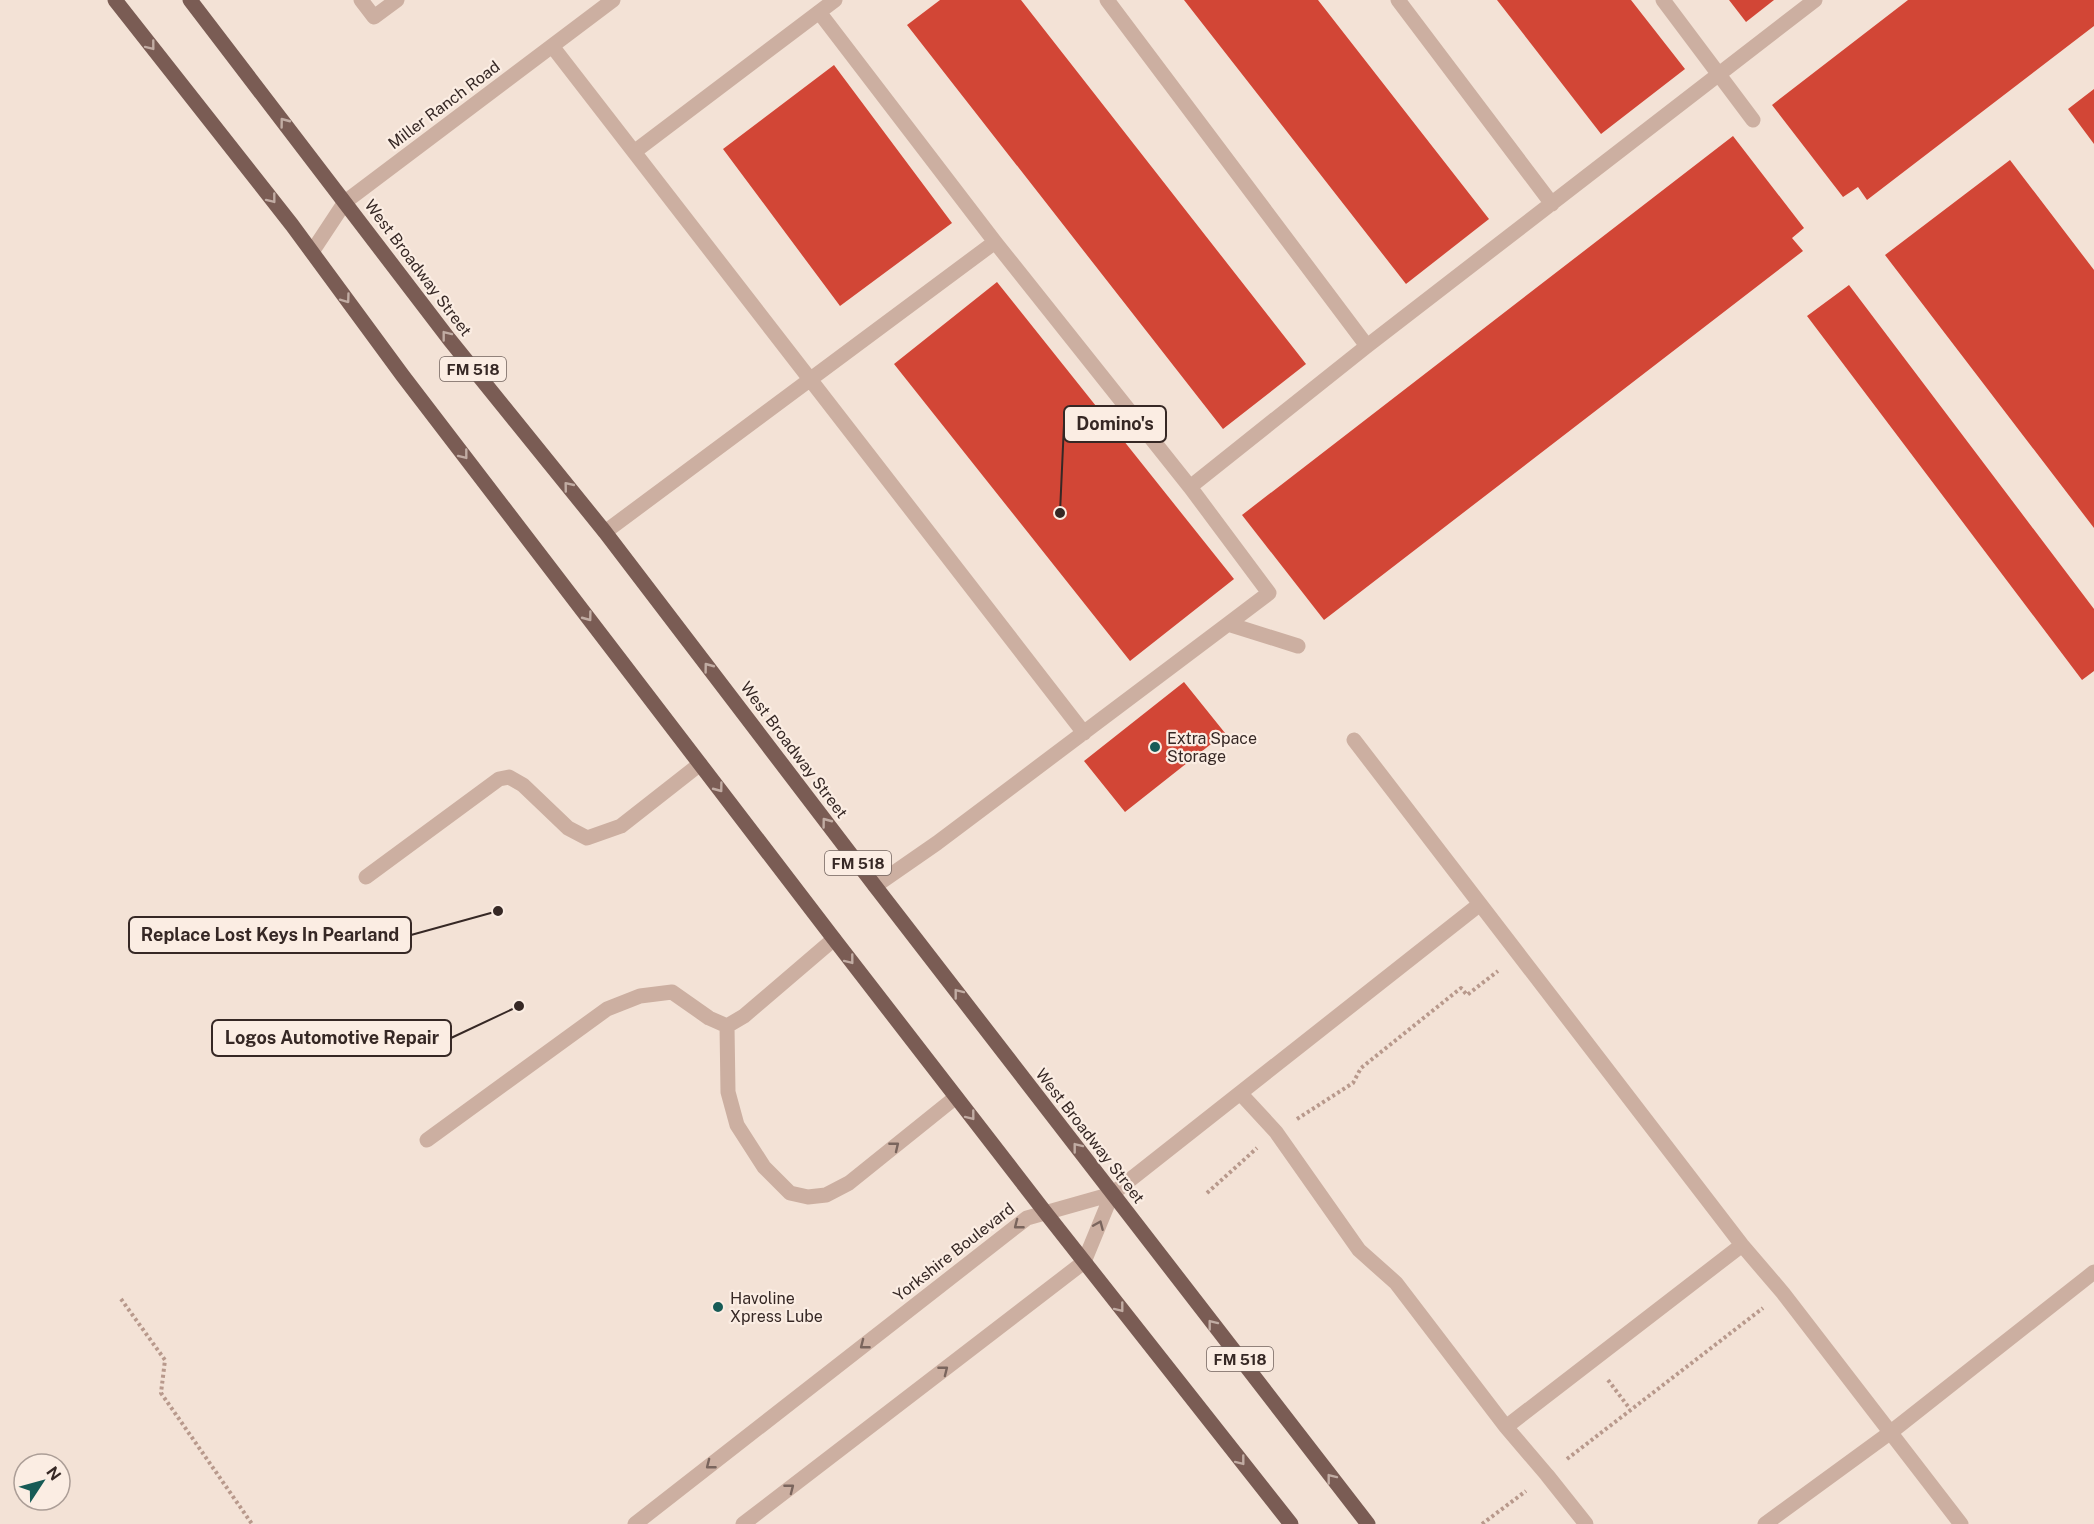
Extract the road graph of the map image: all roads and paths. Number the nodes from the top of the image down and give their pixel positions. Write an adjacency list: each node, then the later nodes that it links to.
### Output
1 (115, 0): 18 (main road, one-way to 18)
2 (190, 0): 15 (main road, West Broadway Street / FM 518, one-way to 2)
3 (361, 0): 4 (street)
4 (398, 0)
5 (613, 0): 11 (street, Miller Ranch Road)
6 (1107, 0): 19 (street)
7 (1398, 0): 16 (street)
8 (1663, 0): 12 (street)
9 (1815, 0): 12 (street)
10 (828, 4): 14 (street); 17 (street)
11 (552, 46): 14 (street); 15 (street, Miller Ranch Road)
12 (1719, 75): 13 (street); 16 (street)
13 (1753, 120)
14 (634, 152): 20 (street)
15 (345, 202): 18 (street, Miller Ranch Road); 22 (main road, West Broadway Street / FM 518, one-way to 15)
16 (1552, 204): 19 (street)
17 (995, 242): 20 (street); 21 (street)
18 (312, 252): 27 (main road, one-way to 27)
19 (1367, 346): 21 (street)
20 (810, 380): 22 (street); 25 (street)
21 (1190, 487): 23 (street)
22 (605, 532): 29 (main road, West Broadway Street / FM 518, one-way to 22)
23 (1228, 624): 24 (street); 25 (street)
24 (1298, 645)
25 (1084, 733): 29 (street)
26 (1354, 740): 30 (street)
27 (700, 764): 28 (street); 31 (main road, one-way to 31)
28 (366, 877)
29 (875, 886): 39 (main road, West Broadway Street / FM 518, one-way to 29)
30 (1480, 904): 32 (street); 34 (street)
31 (834, 939): 33 (street); 35 (main road, one-way to 35)
32 (1520, 954): 36 (path); 41 (street)
33 (727, 1026): 35 (street, one-way to 35); 37 (street)
34 (1240, 1093): 36 (street); 39 (street)
35 (956, 1097): 40 (main road, one-way to 40)
36 (1276, 1132): 38 (path); 48 (street)
37 (427, 1140)
38 (1207, 1193)
39 (1112, 1194): 40 (street, Yorkshire Boulevard); 42 (street, one-way to 39); 55 (main road, West Broadway Street / FM 518, one-way to 39)
40 (1045, 1212): 42 (main road); 52 (street, Yorkshire Boulevard, one-way to 52)
41 (1742, 1245): 44 (street); 46 (street)
42 (1084, 1262): 53 (street, one-way to 42); 54 (main road, one-way to 54)
43 (2094, 1272): 49 (street)
44 (1783, 1293): 47 (path); 49 (street)
45 (121, 1299): 51 (path)
46 (1592, 1360): 47 (path); 48 (street)
47 (1630, 1409): 50 (path)
48 (1506, 1427): 50 (street)
49 (1891, 1432): 58 (street); 59 (street)
50 (1547, 1474): 56 (path); 57 (street)
51 (252, 1524)
52 (635, 1524)
53 (743, 1524)
54 (1291, 1524)
55 (1368, 1524)
56 (1482, 1524)
57 (1586, 1524)
58 (1765, 1524)
59 (1961, 1524)

